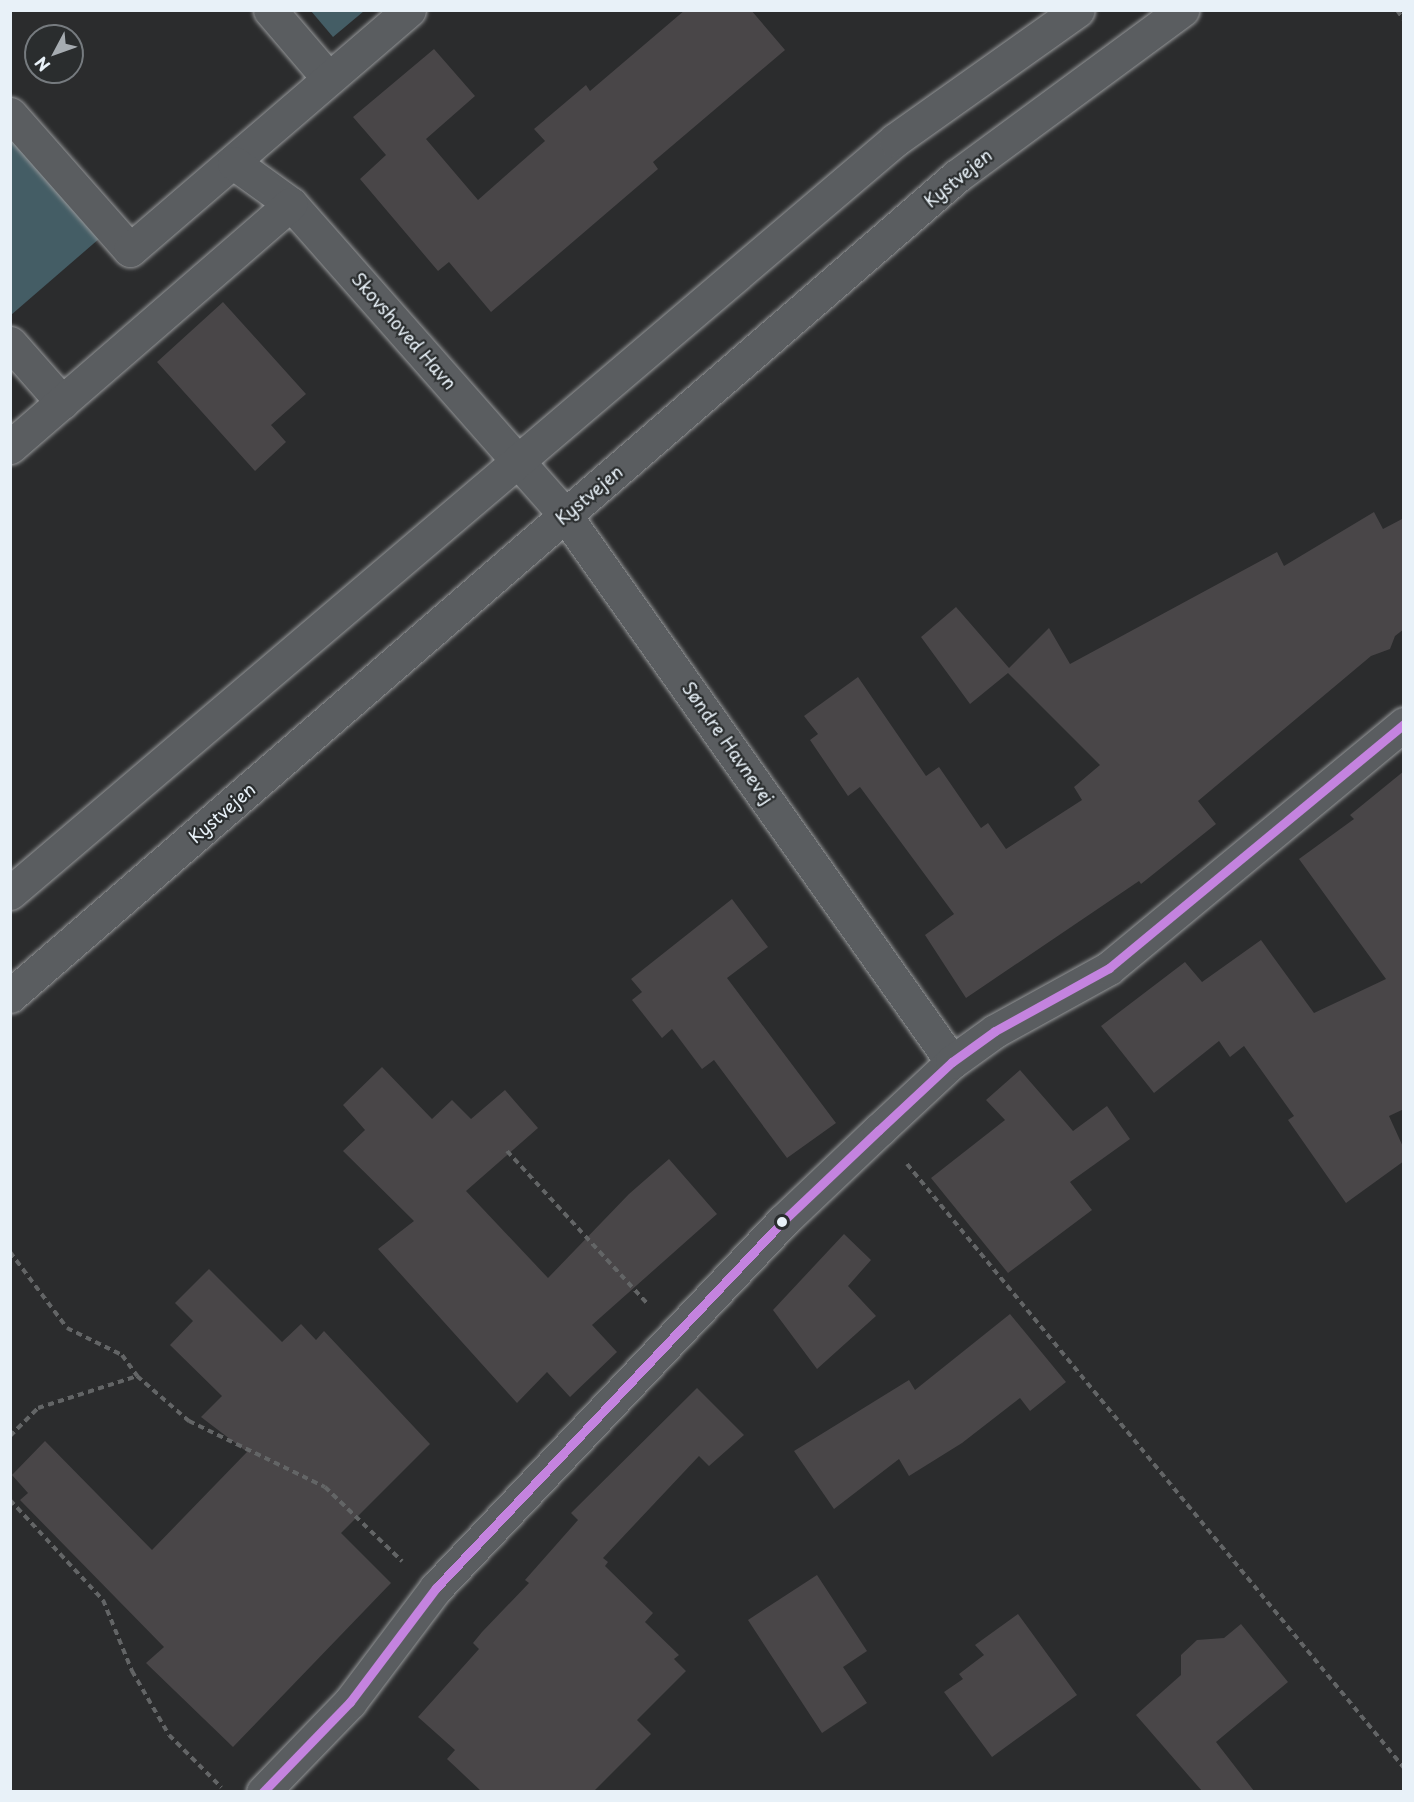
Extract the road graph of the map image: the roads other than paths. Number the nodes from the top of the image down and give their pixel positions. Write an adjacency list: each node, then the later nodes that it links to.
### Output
1 (270, 10): 5 (main road)
2 (409, 10): 5 (main road)
3 (1078, 10): 12 (main road)
4 (1182, 10): 13 (main road, Kystvejen)
5 (328, 78): 7 (main road)
6 (10, 114): 7 (main road)
7 (234, 163): 8 (main road, Skovshoved Havn)
8 (291, 204): 10 (main road); 12 (main road, Skovshoved Havn)
9 (10, 343): 10 (main road)
10 (62, 402): 11 (main road)
11 (10, 447)
12 (516, 460): 13 (main road, Søndre Havnevej); 15 (main road)
13 (565, 515): 16 (main road, Kystvejen); 17 (main road, Søndre Havnevej)
14 (1404, 724): 17 (main road)
15 (10, 893)
16 (10, 996)
17 (952, 1062): 18 (main road)
18 (263, 1791)

